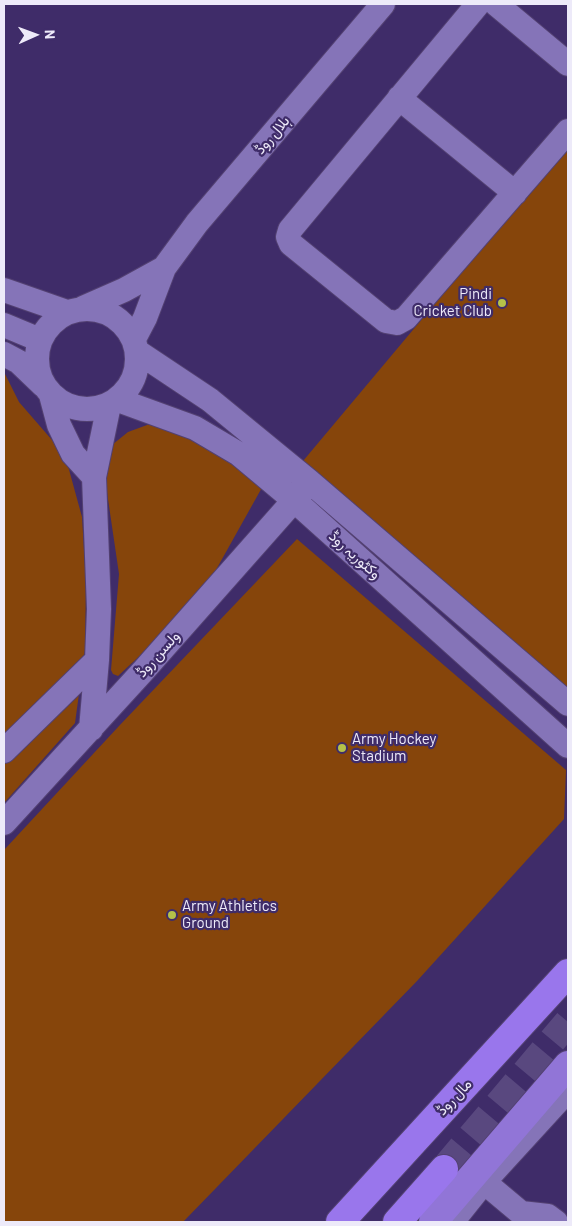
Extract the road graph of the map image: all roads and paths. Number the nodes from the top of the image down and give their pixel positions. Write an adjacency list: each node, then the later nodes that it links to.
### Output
1 (382, 4): 9 (street, ہلال روڈ)
2 (478, 4): 5 (street)
3 (496, 4): 4 (street)
4 (568, 64)
5 (399, 98): 8 (street); 8 (street)
6 (568, 131): 7 (street)
7 (558, 155): 8 (street)
8 (515, 193)
9 (164, 268): 11 (street, ہلال روڈ); 14 (street, ہلال روڈ)
10 (4, 290): 11 (street)
11 (75, 310): 13 (street); 14 (street)
12 (4, 325): 13 (street)
13 (40, 340): 16 (street)
14 (136, 345): 17 (street); 19 (street, وکٹوریہ روڈ)
15 (4, 354): 16 (street)
16 (48, 390): 17 (street); 18 (street)
17 (114, 402): 18 (street); 20 (street, وکٹوریہ روڈ)
18 (94, 478): 21 (street)
19 (310, 482): 20 (street, ولسن روڈ); 22 (street, وکٹوریہ روڈ)
20 (294, 501): 23 (street, ولسن روڈ); 24 (street, وکٹوریہ روڈ)
21 (97, 660): 23 (street); 25 (street)
22 (568, 704)
23 (90, 729): 26 (street, ولسن روڈ)
24 (568, 746)
25 (4, 751)
26 (4, 823)
27 (568, 973): 32 (highway, مال روڈ)
28 (568, 1065): 34 (main road)
29 (568, 1090): 31 (street)
30 (444, 1169): 33 (highway)
31 (484, 1182): 35 (street); 36 (street)
32 (340, 1222)
33 (397, 1222)
34 (433, 1222)
35 (452, 1222)
36 (556, 1222)

